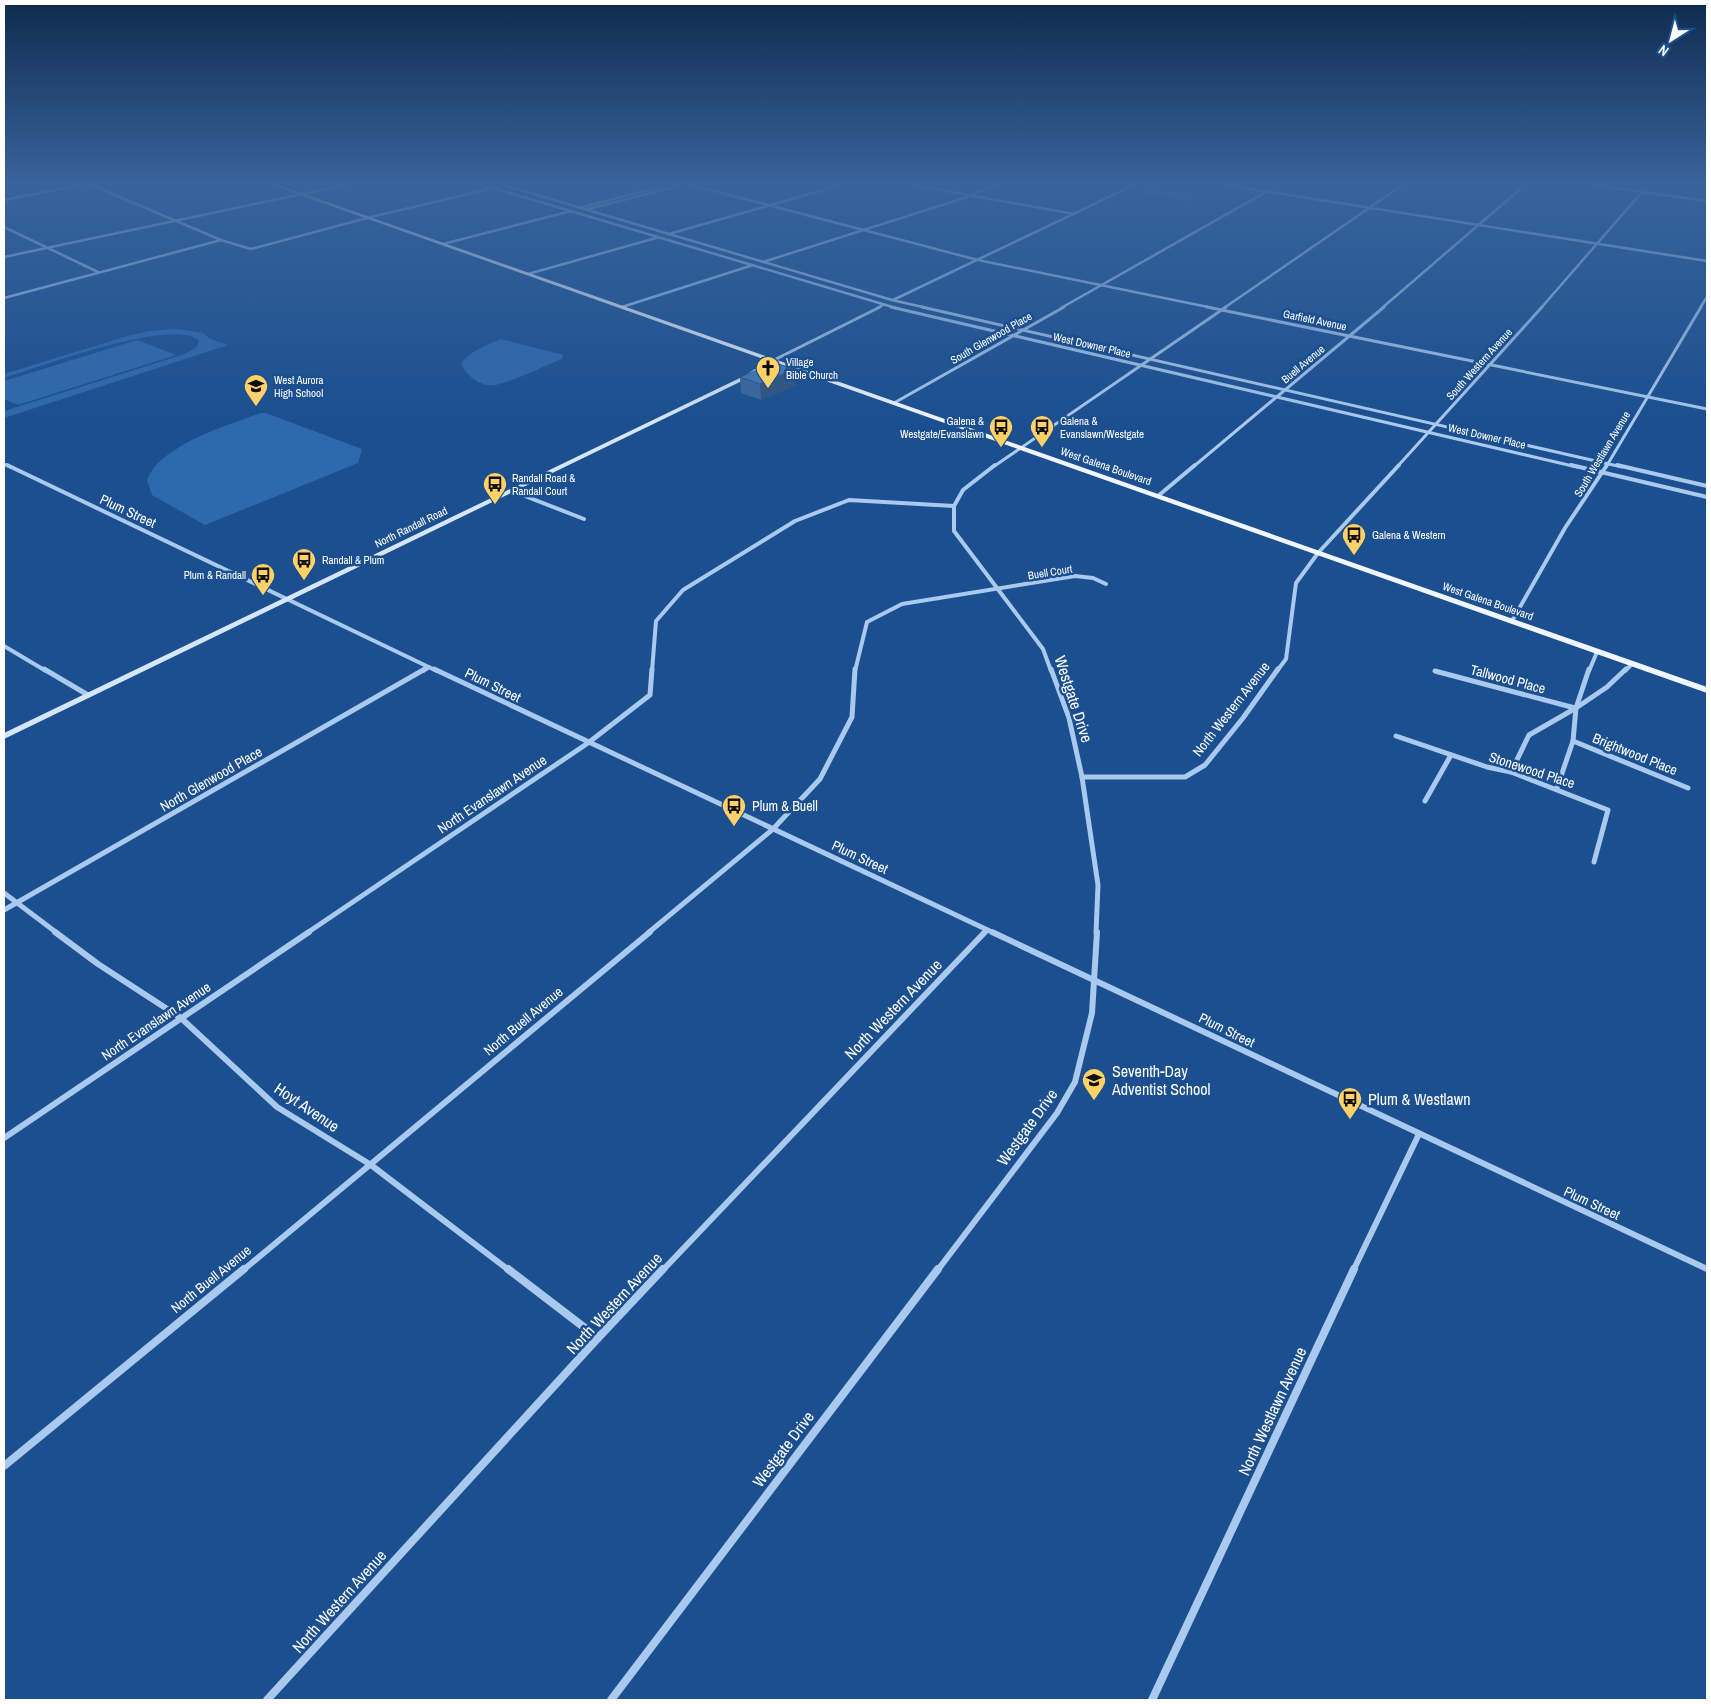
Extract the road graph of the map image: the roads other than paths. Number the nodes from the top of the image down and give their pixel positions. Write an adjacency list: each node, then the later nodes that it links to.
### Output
1 (79, 264): 15 (street)
2 (133, 264): 15 (street)
3 (498, 264): 16 (main road, West Galena Boulevard)
4 (565, 264): 16 (street)
5 (743, 264): 14 (street, West Downer Place)
6 (759, 264): 14 (street)
7 (768, 264): 20 (street, West Downer Place)
8 (970, 264): 20 (street)
9 (995, 264): 17 (street, Garfield Avenue)
10 (1140, 264): 17 (street, South Glenwood Place)
11 (1290, 264): 23 (street)
12 (1433, 264): 26 (street, Buell Avenue)
13 (1579, 264): 30 (street, South Western Avenue)
14 (752, 266): 21 (street, West Downer Place); 22 (street)
15 (98, 273): 19 (street)
16 (528, 274): 22 (main road, West Galena Boulevard)
17 (1102, 285): 23 (street, Garfield Avenue); 24 (street, South Glenwood Place)
18 (1707, 296): 32 (street, South Westlawn Avenue)
19 (4, 298)
20 (892, 300): 21 (street); 24 (street, West Downer Place)
21 (882, 305): 25 (street, West Downer Place); 28 (street)
22 (622, 307): 28 (main road, West Galena Boulevard)
23 (1223, 310): 26 (street, Garfield Avenue); 27 (street)
24 (1022, 330): 25 (street, South Glenwood Place); 27 (street, West Downer Place)
25 (1013, 336): 29 (street, West Downer Place); 34 (street, South Glenwood Place)
26 (1350, 336): 30 (street, Garfield Avenue); 31 (street, Buell Avenue)
27 (1148, 360): 29 (street); 31 (street, West Downer Place)
28 (772, 361): 34 (main road, West Galena Boulevard); 43 (main road, North Randall Road)
29 (1140, 365): 33 (street, West Downer Place); 38 (street)
30 (1491, 365): 32 (street, Garfield Avenue); 36 (street, South Western Avenue)
31 (1285, 390): 33 (street, Buell Avenue); 36 (street, West Downer Place)
32 (1646, 396): 35 (street, Garfield Avenue); 40 (street, South Westlawn Avenue)
33 (1277, 397): 37 (street, West Downer Place); 44 (street, Buell Avenue)
34 (894, 403): 38 (main road, West Galena Boulevard)
35 (1707, 409)
36 (1437, 425): 37 (street, South Western Avenue); 40 (street, West Downer Place)
37 (1430, 432): 41 (street, West Downer Place); 48 (street, South Western Avenue)
38 (1020, 448): 44 (main road, West Galena Boulevard); 46 (street)
39 (4, 464): 51 (street, Plum Street)
40 (1608, 464): 41 (street, South Westlawn Avenue); 42 (street, West Downer Place)
41 (1603, 472): 45 (street, West Downer Place); 52 (street, South Westlawn Avenue)
42 (1707, 486)
43 (512, 491): 47 (street); 51 (main road, North Randall Road)
44 (1158, 496): 48 (main road, West Galena Boulevard)
45 (1707, 497)
46 (954, 506): 50 (street, Westgate Drive); 64 (street, North Evanslawn Avenue)
47 (584, 519)
48 (1318, 553): 52 (main road, West Galena Boulevard); 67 (street, North Western Avenue)
49 (1106, 584): 50 (street, Buell Court)
50 (996, 589): 67 (street, Westgate Drive); 71 (street, North Buell Avenue)
51 (287, 599): 56 (street, Plum Street); 59 (main road, North Randall Road)
52 (1512, 621): 54 (main road, West Galena Boulevard)
53 (4, 646): 59 (street)
54 (1597, 652): 55 (main road, West Galena Boulevard); 60 (street)
55 (1632, 664): 58 (main road, West Galena Boulevard); 60 (street)
56 (429, 667): 64 (street, Plum Street); 74 (street, North Glenwood Place)
57 (1436, 671): 60 (street, Tallwood Place)
58 (1707, 690)
59 (88, 695): 61 (main road, North Randall Road)
60 (1576, 708): 63 (street); 66 (street)
61 (4, 736)
62 (1396, 736): 65 (street, Stonewood Place)
63 (1573, 741): 68 (street); 69 (street, Brightwood Place)
64 (588, 743): 71 (street, Plum Street); 78 (street, North Evanslawn Avenue)
65 (1451, 755): 66 (street, Stonewood Place); 70 (street)
66 (1511, 772): 68 (street, Stonewood Place)
67 (1082, 776): 77 (street, Westgate Drive)
68 (1558, 788): 72 (street, Stonewood Place)
69 (1688, 788)
70 (1425, 801)
71 (773, 829): 76 (street, Plum Street); 81 (street, North Buell Avenue)
72 (1594, 862)
73 (4, 894): 74 (street, Hoyt Avenue)
74 (16, 903): 75 (street, North Glenwood Place); 78 (street, Hoyt Avenue)
75 (4, 910)
76 (987, 930): 77 (street, Plum Street); 83 (street, North Western Avenue)
77 (1096, 978): 79 (street, Plum Street); 86 (street, Westgate Drive)
78 (181, 1018): 80 (street, North Evanslawn Avenue); 81 (street, Hoyt Avenue)
79 (1419, 1134): 82 (street, Plum Street); 87 (street, North Westlawn Avenue)
80 (4, 1138)
81 (371, 1165): 83 (street, Hoyt Avenue); 84 (street, North Buell Avenue)
82 (1707, 1269)
83 (598, 1338): 85 (street, North Western Avenue)
84 (4, 1466)
85 (267, 1700)
86 (610, 1700)
87 (1152, 1700)

